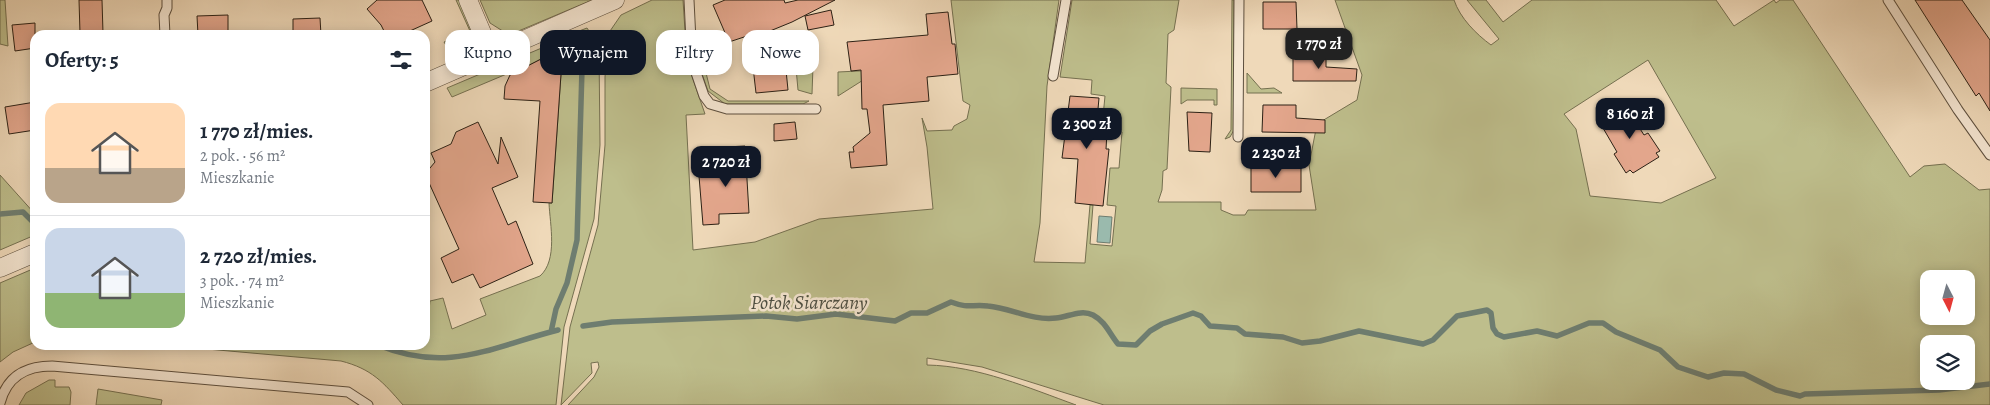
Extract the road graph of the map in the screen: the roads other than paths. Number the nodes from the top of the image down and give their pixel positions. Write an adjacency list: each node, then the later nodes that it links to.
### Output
1 (167, 0): 8 (lane)
2 (468, 0): 9 (street)
3 (615, 0): 10 (street)
4 (689, 0): 14 (lane)
5 (1066, 0): 12 (lane)
6 (1239, 0): 15 (lane)
7 (1888, 0): 16 (lane)
8 (165, 30)
9 (481, 30)
10 (530, 37)
11 (445, 74): 13 (street)
12 (1054, 76)
13 (430, 81)
14 (816, 109)
15 (1238, 136)
16 (1990, 155)
17 (30, 255): 18 (street)
18 (0, 268)
19 (0, 403): 20 (lane)
20 (368, 405)

